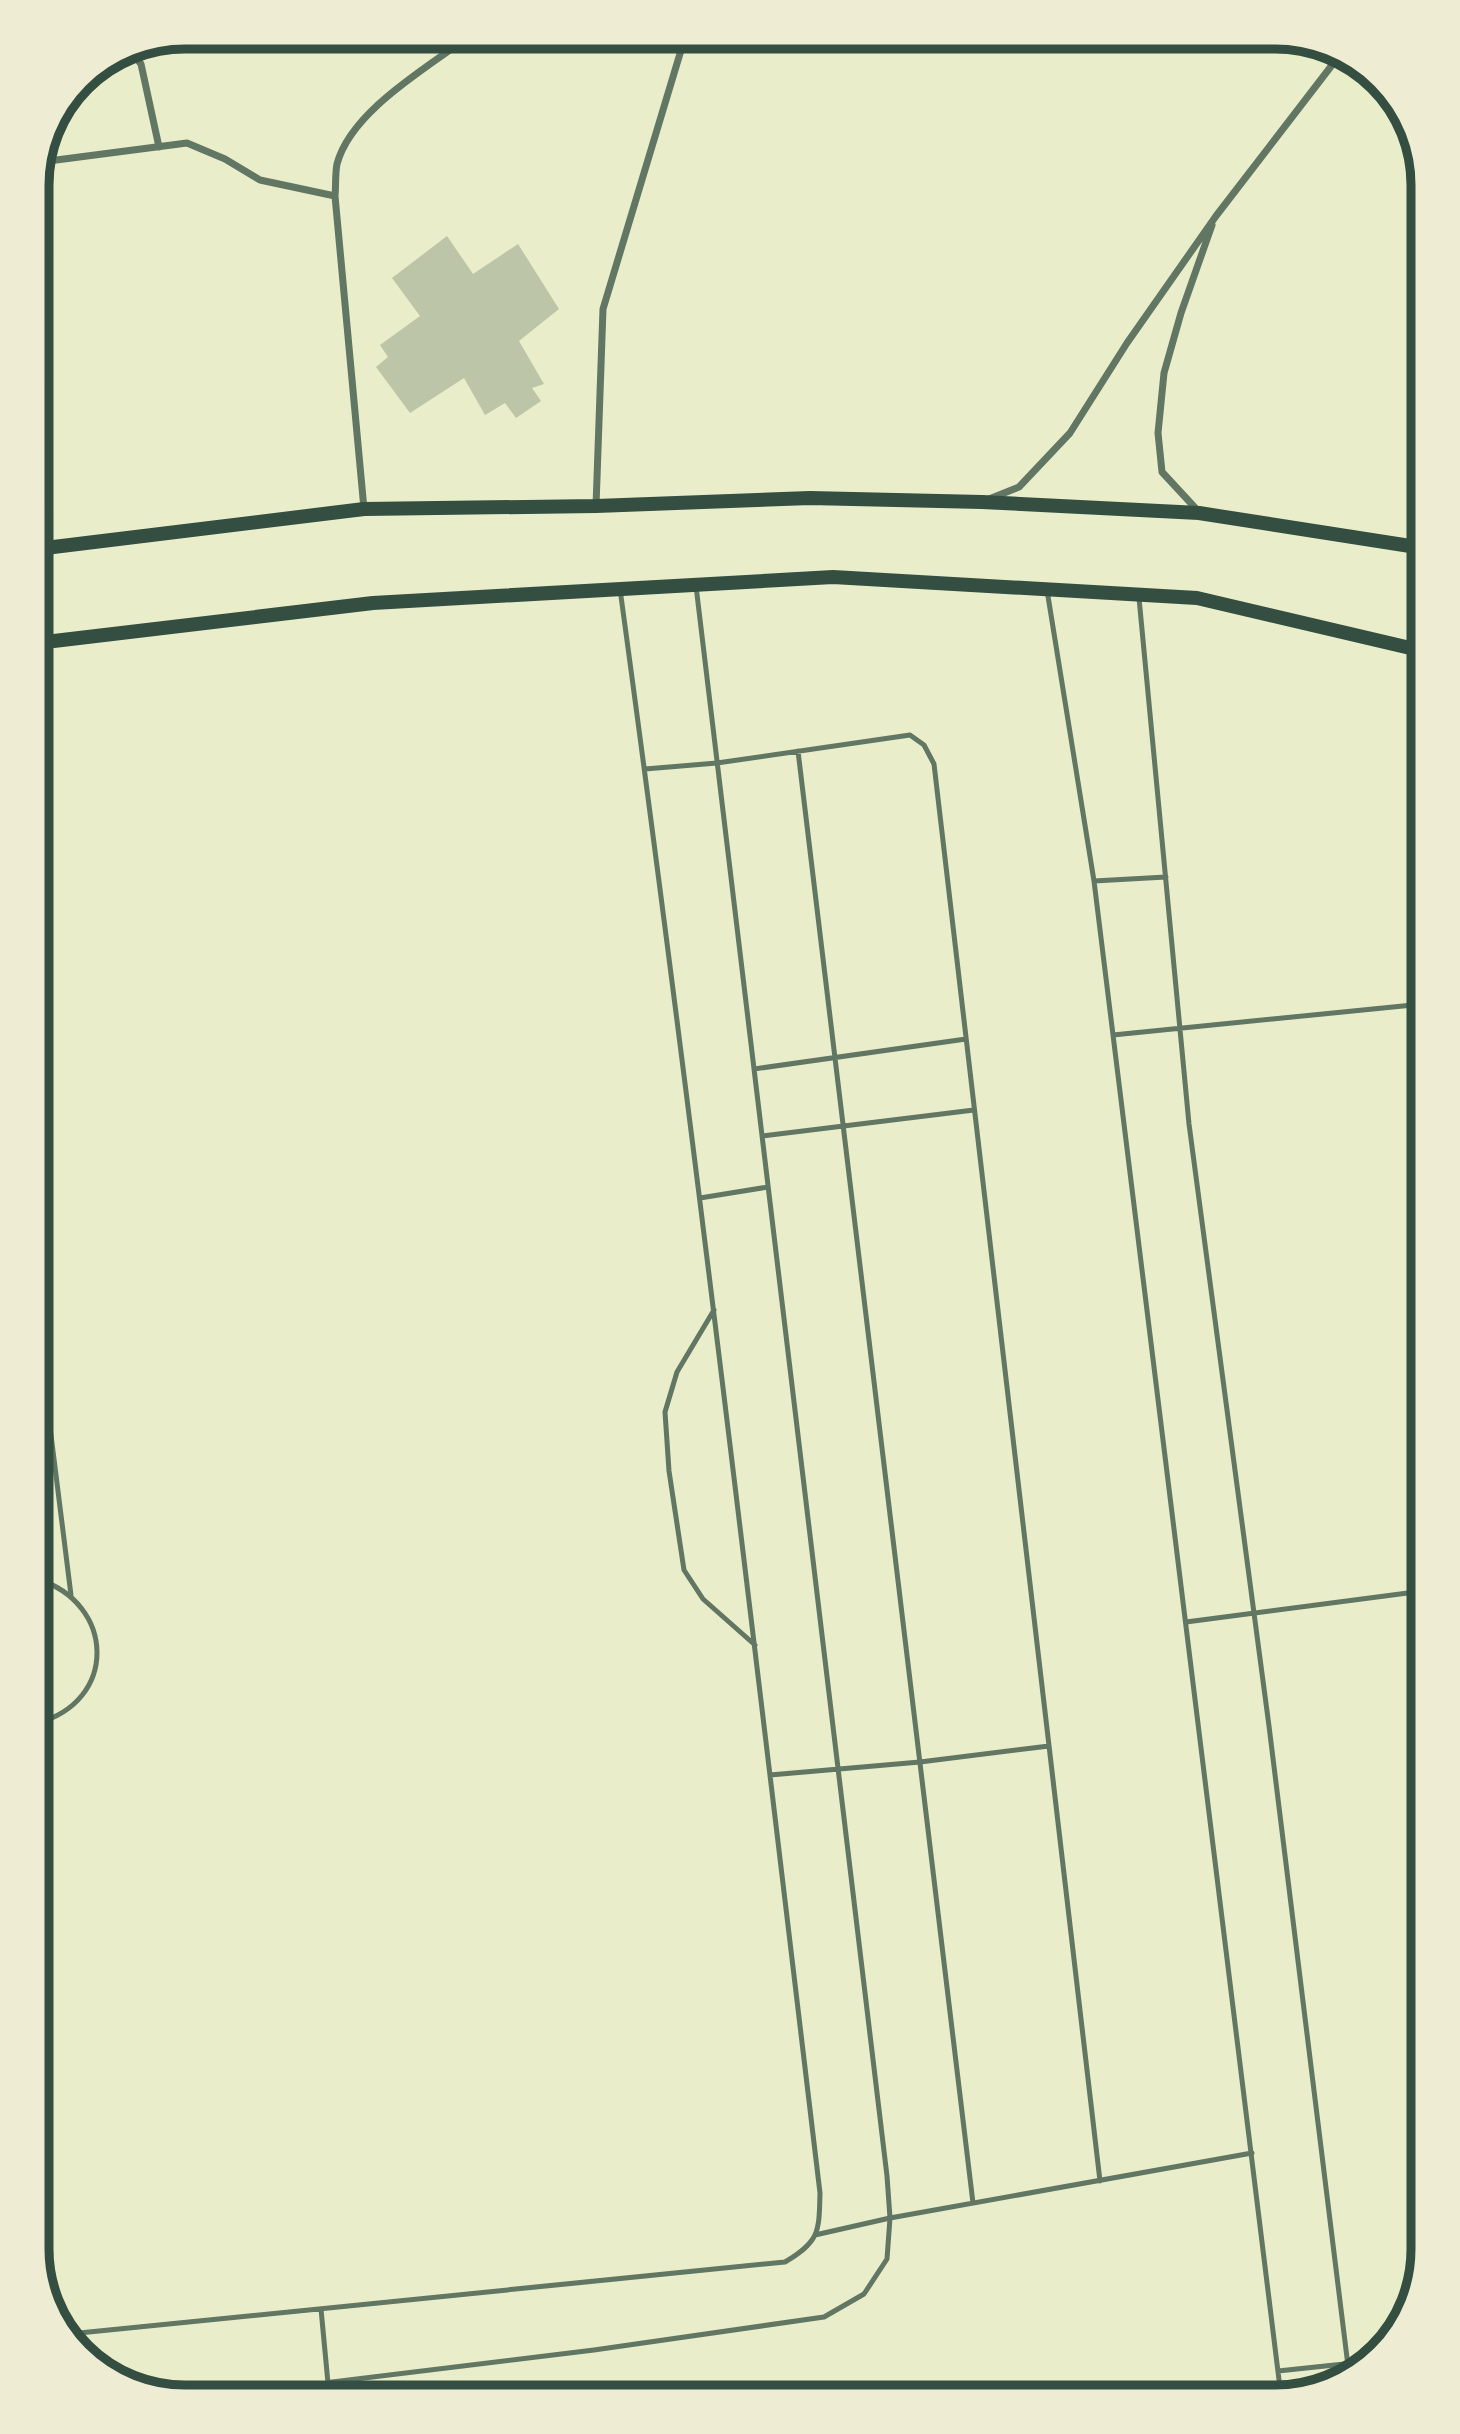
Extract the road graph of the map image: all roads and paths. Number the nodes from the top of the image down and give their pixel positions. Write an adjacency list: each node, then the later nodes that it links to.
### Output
1 (452, 49): 7 (street)
2 (681, 49): 10 (street)
3 (136, 58): 5 (street)
4 (1333, 62): 8 (street)
5 (159, 147): 6 (street); 7 (street)
6 (51, 161)
7 (335, 196): 11 (street)
8 (1216, 216): 9 (street); 12 (street)
9 (982, 502): 10 (main road); 12 (main road)
10 (596, 506): 11 (main road)
11 (364, 509): 14 (main road)
12 (1199, 513): 13 (main road)
13 (1411, 546)
14 (49, 548)
15 (696, 585): 16 (main road); 17 (main road); 22 (lane)
16 (620, 589): 19 (main road); 23 (lane)
17 (1047, 590): 18 (main road); 25 (lane)
18 (1139, 595): 20 (main road); 24 (lane)
19 (49, 642)
20 (1411, 647)
21 (798, 751): 22 (lane); 29 (lane); 30 (lane)
22 (717, 763): 23 (lane); 31 (lane)
23 (645, 769): 36 (lane)
24 (1166, 877): 25 (lane); 27 (lane)
25 (1094, 881): 28 (lane)
26 (1411, 1005): 27 (lane)
27 (1180, 1027): 28 (lane); 42 (lane)
28 (1113, 1035): 43 (lane)
29 (966, 1039): 30 (lane); 32 (lane)
30 (836, 1059): 31 (lane); 33 (lane)
31 (754, 1069): 34 (lane)
32 (974, 1111): 33 (lane); 46 (lane)
33 (843, 1126): 34 (lane); 47 (lane)
34 (762, 1136): 35 (lane)
35 (768, 1187): 36 (lane); 48 (lane)
36 (700, 1198): 37 (lane)
37 (714, 1310): 44 (lane); 44 (lane)
38 (49, 1419): 41 (lane)
39 (49, 1583): 41 (lane)
40 (1411, 1592): 42 (lane)
41 (71, 1595): 45 (lane)
42 (1254, 1612): 43 (lane); 58 (lane)
43 (1186, 1622): 50 (lane)
44 (755, 1645): 49 (lane)
45 (49, 1720)
46 (1049, 1746): 47 (lane); 51 (lane)
47 (920, 1762): 48 (lane); 52 (lane)
48 (839, 1770): 49 (lane); 53 (lane)
49 (770, 1775): 54 (lane)
50 (1252, 2153): 51 (lane); 59 (lane)
51 (1100, 2181): 52 (lane)
52 (973, 2203): 53 (lane)
53 (890, 2218): 54 (lane); 60 (lane)
54 (815, 2235): 55 (lane)
55 (321, 2309): 56 (lane); 60 (lane)
56 (79, 2333)
57 (1346, 2364): 59 (lane)
58 (1348, 2364)
59 (1279, 2371): 62 (lane)
60 (328, 2383): 61 (lane)
61 (316, 2385)
62 (1281, 2385)

